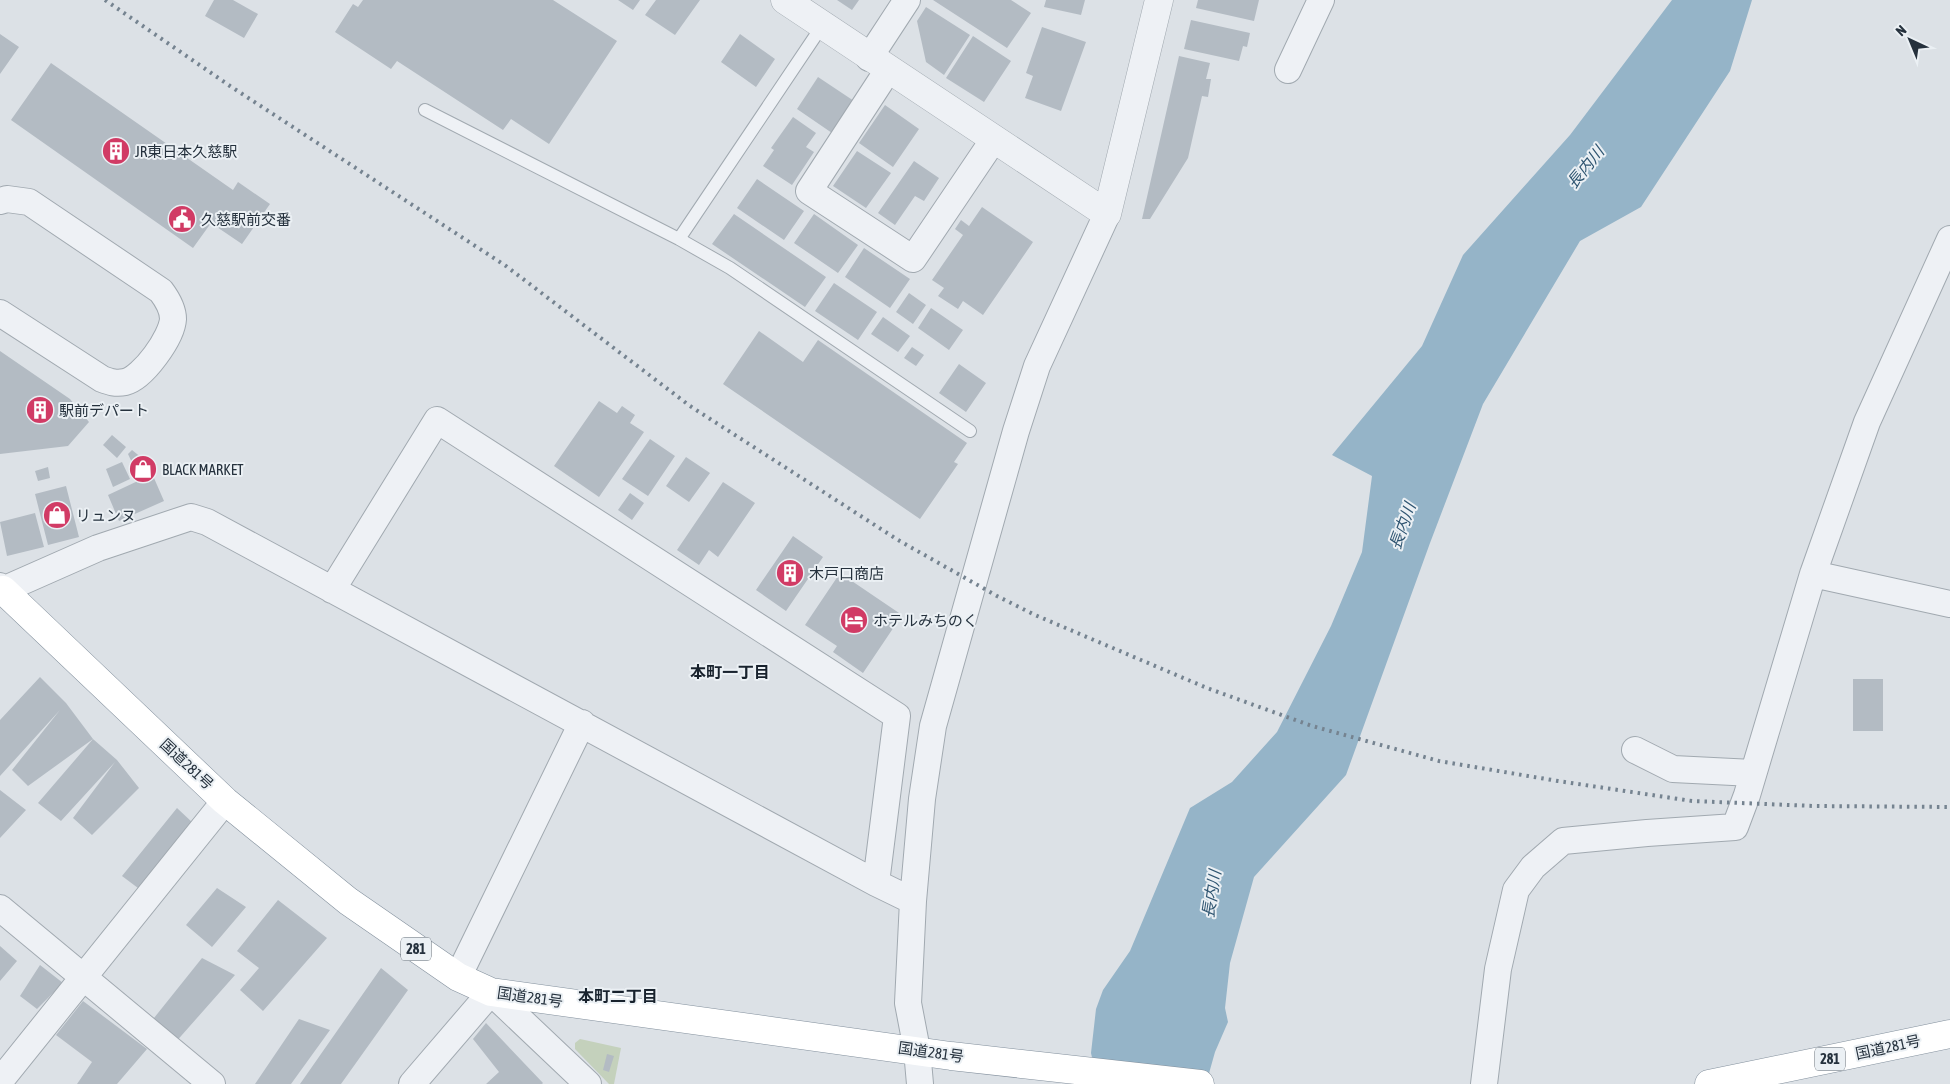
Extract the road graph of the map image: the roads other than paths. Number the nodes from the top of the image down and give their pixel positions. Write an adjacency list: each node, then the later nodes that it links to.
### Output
1 (785, 0): 5 (street)
2 (908, 0): 6 (street)
3 (1159, 0): 11 (street)
4 (1321, 0): 7 (street)
5 (822, 26): 6 (street); 12 (lane)
6 (879, 64): 9 (street); 9 (street)
7 (1288, 70)
8 (426, 110): 12 (lane)
9 (994, 139): 11 (street)
10 (0, 201): 14 (street)
11 (1107, 214): 25 (street)
12 (680, 239): 15 (lane)
13 (1950, 239): 16 (street)
14 (0, 313)
15 (970, 430)
16 (1813, 574): 19 (street); 22 (street)
17 (1, 589): 18 (street); 23 (highway, 国道281号 / 281)
18 (332, 590): 20 (street); 24 (street)
19 (1950, 604)
20 (582, 723): 24 (street); 27 (street)
21 (1635, 750): 22 (street)
22 (1753, 772): 38 (street)
23 (226, 801): 27 (highway, 国道281号 / 281); 28 (street)
24 (876, 883): 25 (street)
25 (913, 901): 31 (street)
26 (0, 908): 28 (street)
27 (458, 977): 29 (highway, 国道281号 / 281)
28 (84, 978): 32 (street); 33 (street)
29 (491, 992): 31 (highway, 国道281号 / 281); 34 (street); 35 (street)
30 (1950, 1034): 39 (highway, 国道281号 / 281)
31 (917, 1050): 36 (street); 37 (highway, 国道281号 / 281)
32 (0, 1081)
33 (212, 1084)
34 (412, 1084)
35 (588, 1084)
36 (920, 1084)
37 (1200, 1084)
38 (1484, 1084)
39 (1709, 1084)

